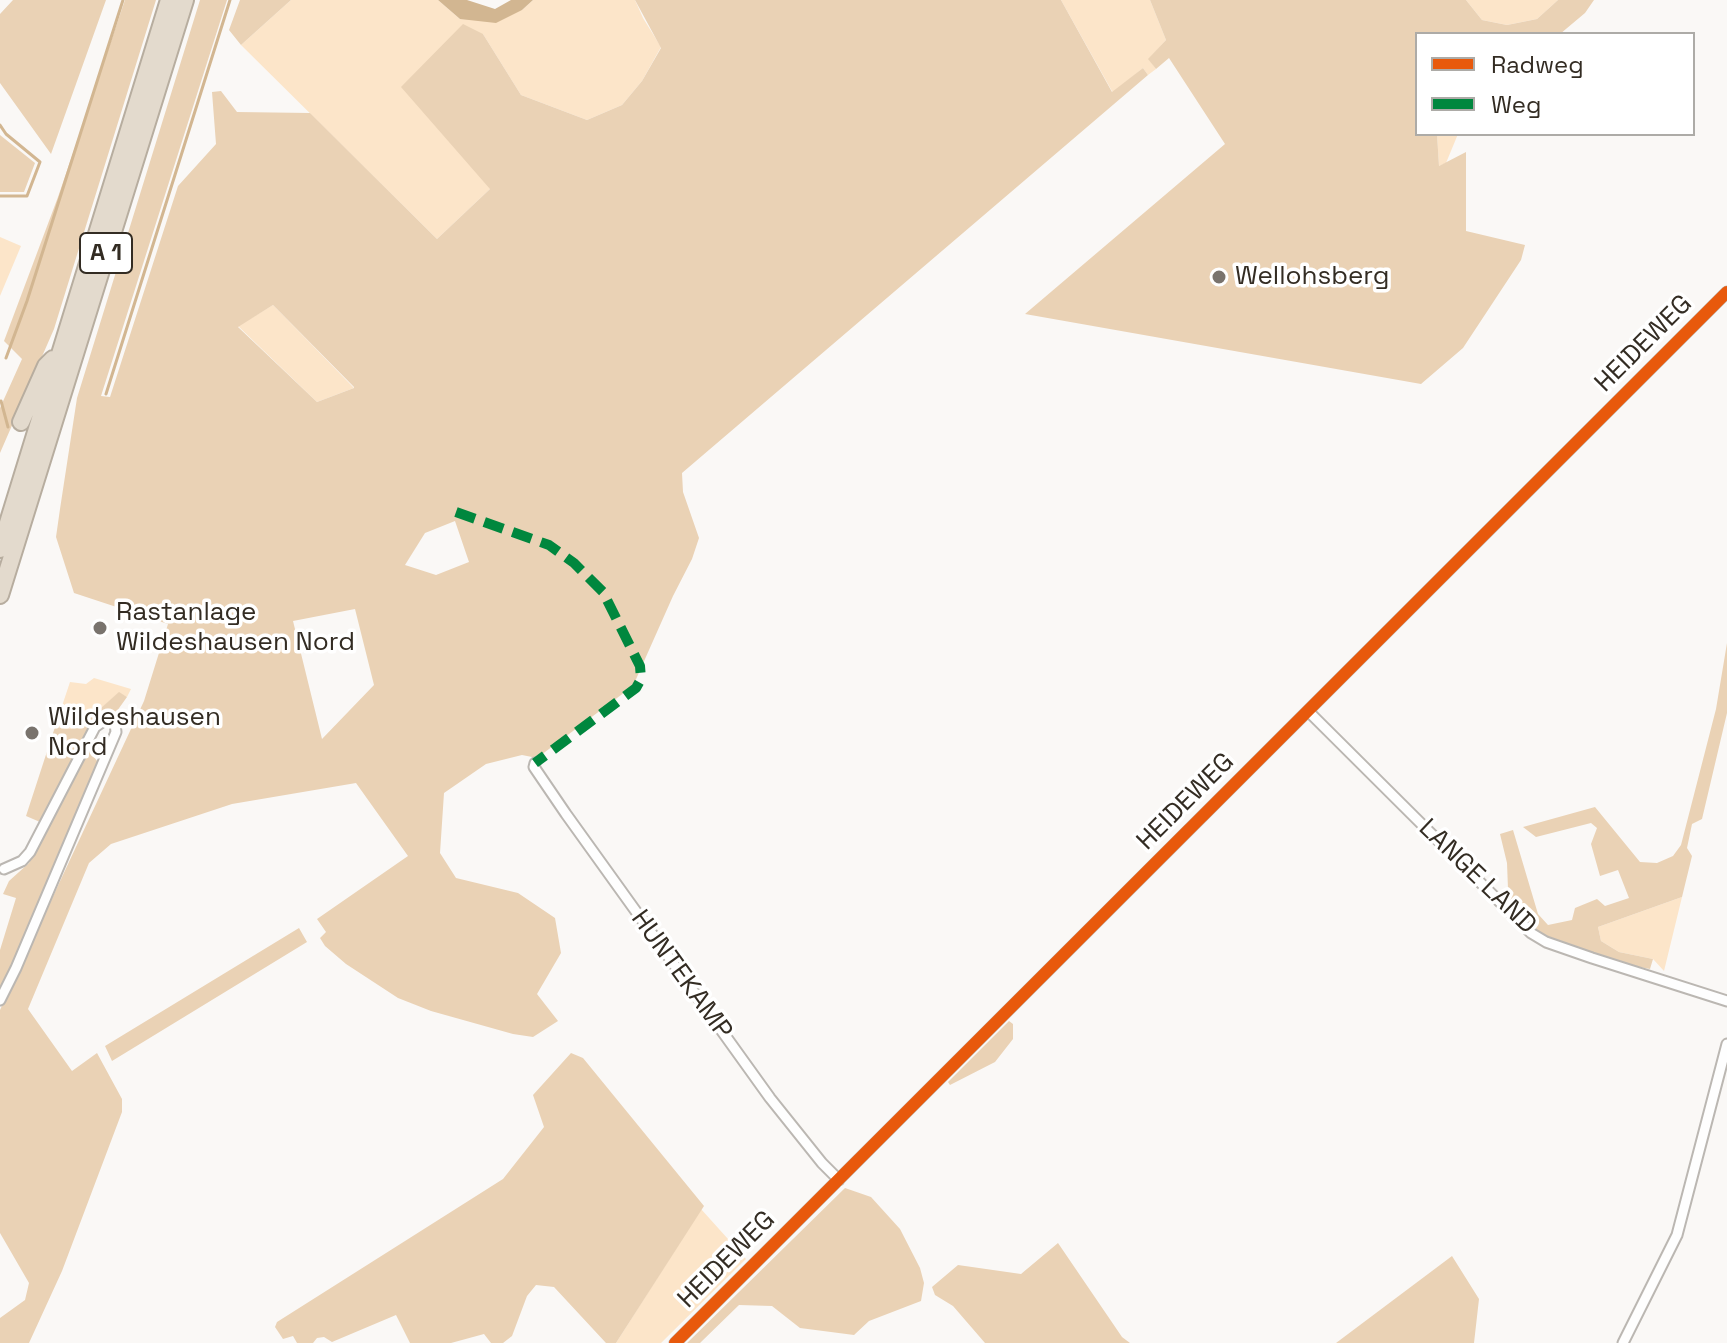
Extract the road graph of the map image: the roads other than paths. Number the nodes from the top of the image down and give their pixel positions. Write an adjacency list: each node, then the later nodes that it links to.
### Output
1 (169, 0): 4 (highway, A 1)
2 (185, 0): 7 (highway, A 1)
3 (1727, 292): 8 (street, HEIDEWEG)
4 (62, 349): 5 (highway); 6 (highway, A 1)
5 (21, 422)
6 (0, 549)
7 (0, 595)
8 (1308, 711): 12 (street, LANGE LAND); 14 (street, HEIDEWEG)
9 (535, 763): 14 (street, HUNTEKAMP)
10 (4, 869): 11 (street)
11 (0, 1000)
12 (1727, 1001)
13 (1727, 1044): 16 (street)
14 (839, 1180): 15 (street, HEIDEWEG)
15 (675, 1343)
16 (1623, 1343)

